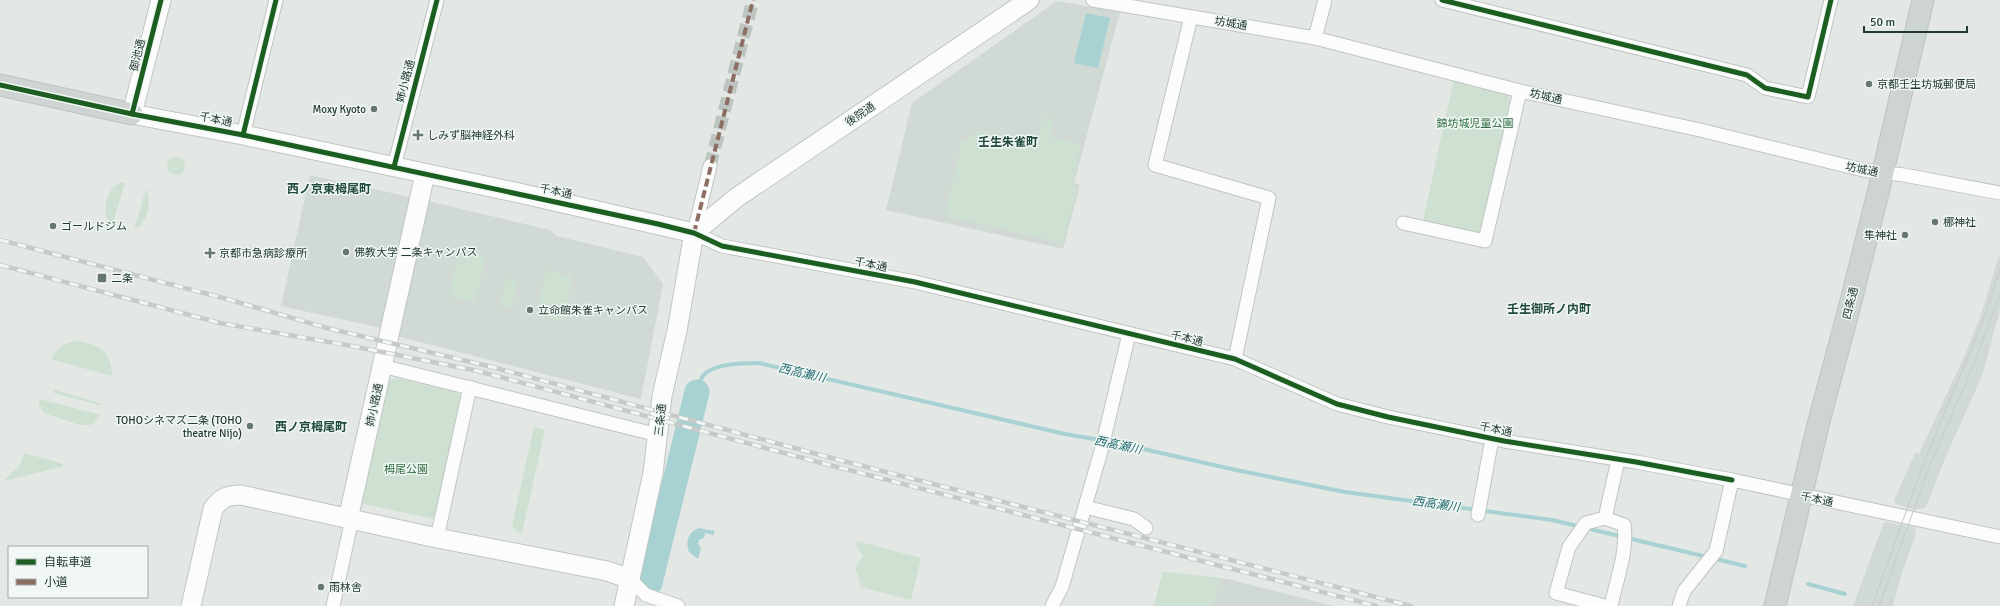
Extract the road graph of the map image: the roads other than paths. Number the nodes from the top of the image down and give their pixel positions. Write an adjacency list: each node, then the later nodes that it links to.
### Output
1 (161, 0): 14 (street, 御池通)
2 (276, 0): 15 (street)
3 (437, 0): 17 (street, 姉小路通)
4 (1029, 0): 22 (street, 後院通)
5 (1093, 0): 10 (street, 坊城通)
6 (1325, 0): 11 (street)
7 (1442, 0): 8 (street)
8 (1831, 0)
9 (1923, 0): 18 (main road, 四条通)
10 (1191, 17): 11 (street, 坊城通); 24 (street)
11 (1315, 38): 13 (street, 坊城通)
12 (0, 86): 14 (main road, 千本通)
13 (1520, 91): 18 (street, 坊城通); 21 (street)
14 (132, 114): 15 (street, 千本通)
15 (243, 135): 17 (street, 千本通)
16 (710, 166): 22 (street)
17 (394, 167): 19 (street, 千本通)
18 (1882, 173): 20 (street, 坊城通); 31 (main road, 四条通)
19 (425, 174): 22 (street, 千本通); 25 (street, 姉小路通)
20 (2000, 193)
21 (1403, 223)
22 (694, 233): 23 (street, 千本通); 27 (street, 三条通)
23 (1129, 334): 24 (street, 千本通); 32 (street)
24 (1235, 359): 28 (street, 千本通)
25 (382, 366): 26 (street); 35 (street, 姉小路通)
26 (470, 387): 27 (street); 37 (street)
27 (658, 435): 39 (street, 三条通)
28 (1492, 439): 29 (street, 千本通); 33 (street)
29 (1618, 460): 30 (street, 千本通); 34 (street)
30 (1732, 480): 31 (street, 千本通); 47 (street)
31 (1802, 495): 38 (street, 千本通); 48 (main road, 四条通)
32 (1085, 507): 36 (street); 44 (street)
33 (1478, 514)
34 (1605, 518): 45 (street); 46 (street)
35 (350, 519): 37 (street); 40 (street); 41 (street, 姉小路通)
36 (1146, 528)
37 (437, 538): 39 (street)
38 (2000, 538)
39 (630, 579): 42 (street, 三条通); 43 (street)
40 (192, 606)
41 (333, 606)
42 (624, 606)
43 (678, 606)
44 (1052, 606)
45 (1605, 606)
46 (1611, 606)
47 (1680, 606)
48 (1775, 606)

